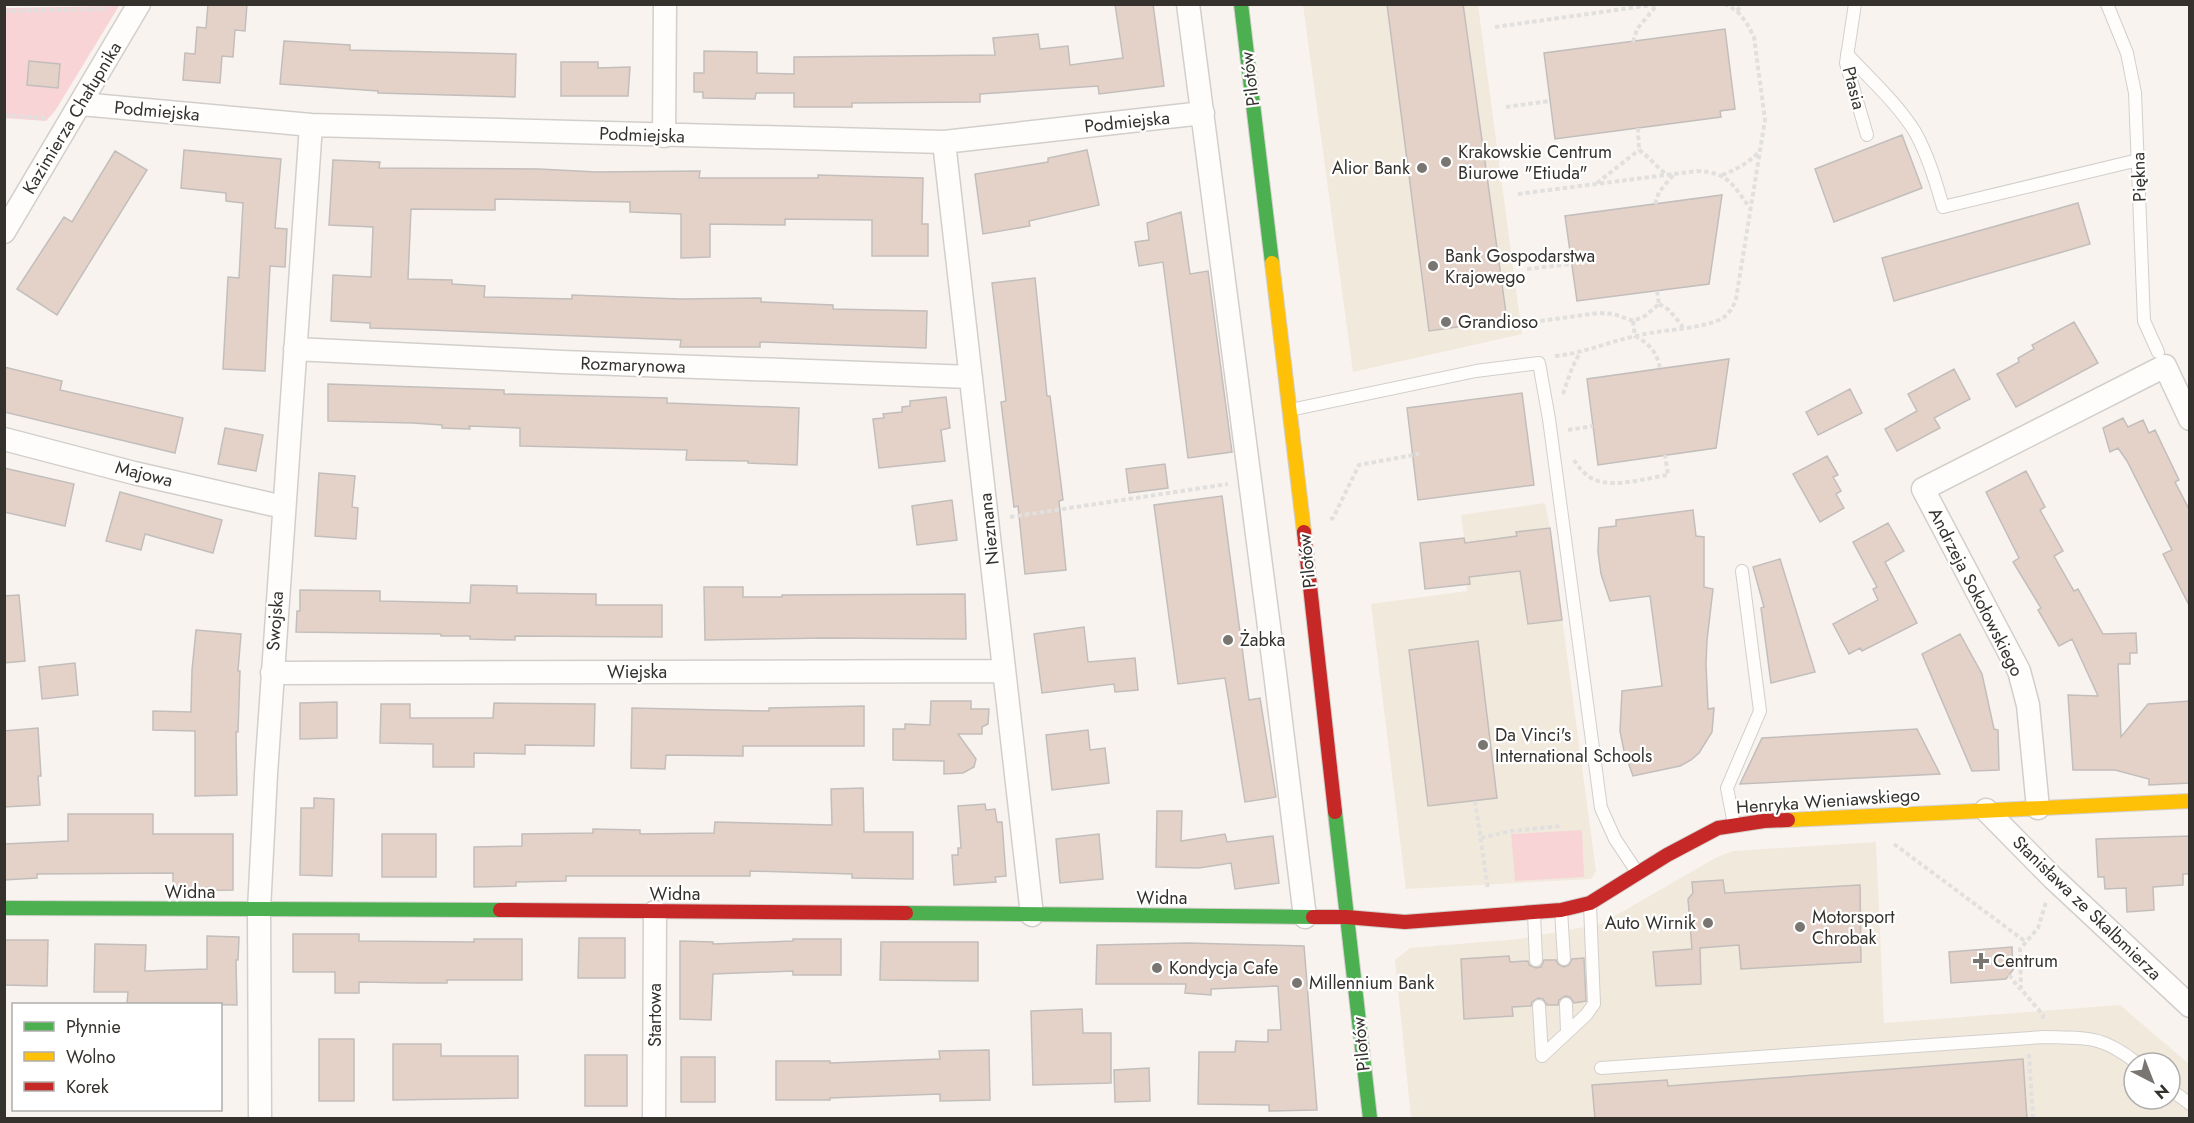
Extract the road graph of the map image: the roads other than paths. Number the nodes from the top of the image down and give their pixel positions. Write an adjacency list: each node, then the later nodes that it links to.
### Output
1 (139, 4): 8 (street, Kazimierza Chałupnika)
2 (665, 4): 12 (street)
3 (1188, 4): 9 (street)
4 (1241, 4): 19 (street, Pilotów)
5 (1855, 4): 7 (lane, Ptasia)
6 (2107, 4): 14 (lane, Piękna)
7 (1847, 54): 11 (lane, Ptasia); 14 (lane)
8 (81, 104): 10 (street, Podmiejska); 15 (street, Kazimierza Chałupnika)
9 (1203, 113): 13 (street, Podmiejska); 38 (street)
10 (311, 125): 12 (street, Podmiejska); 16 (street, Swojska)
11 (1867, 135)
12 (664, 136): 13 (street, Podmiejska)
13 (944, 142): 18 (street, Nieznana)
14 (2138, 160): 17 (lane, Piękna)
15 (4, 232)
16 (295, 349): 18 (street, Rozmarynowa); 22 (street, Swojska)
17 (2158, 352)
18 (971, 377): 24 (street, Nieznana)
19 (1289, 410): 30 (lane); 39 (street, Pilotów)
20 (2190, 419): 27 (street, Andrzeja Sokołowskiego)
21 (4, 439): 22 (street, Majowa)
22 (283, 507): 25 (street, Swojska)
23 (1742, 572): 29 (lane)
24 (1003, 671): 25 (street, Wiejska); 37 (street, Nieznana)
25 (272, 673): 33 (street, Swojska)
26 (2190, 801): 27 (street, Henryka Wieniawskiego)
27 (2038, 808): 28 (street, Henryka Wieniawskiego)
28 (1986, 810): 29 (street, Henryka Wieniawskiego); 44 (street, Stanisława ze Skalbmierza)
29 (1734, 824): 30 (street, Henryka Wieniawskiego)
30 (1638, 873): 31 (street, Henryka Wieniawskiego)
31 (1590, 903): 34 (street, Henryka Wieniawskiego); 45 (lane)
32 (4, 908): 33 (street, Widna)
33 (260, 910): 35 (street, Widna); 48 (street, Swojska)
34 (1561, 910): 36 (street, Henryka Wieniawskiego); 40 (lane)
35 (655, 912): 37 (street, Widna); 49 (street, Startowa)
36 (1534, 913): 39 (street, Henryka Wieniawskiego); 41 (lane)
37 (1032, 915): 38 (street, Widna)
38 (1305, 917): 39 (street, Widna)
39 (1346, 917): 50 (street, Pilotów)
40 (1564, 959)
41 (1536, 960)
42 (1566, 1004): 45 (lane)
43 (1539, 1006): 45 (lane)
44 (2190, 1006)
45 (1566, 1032)
46 (2122, 1053): 47 (lane)
47 (1601, 1068)
48 (260, 1119)
49 (654, 1119)
50 (1370, 1119)

